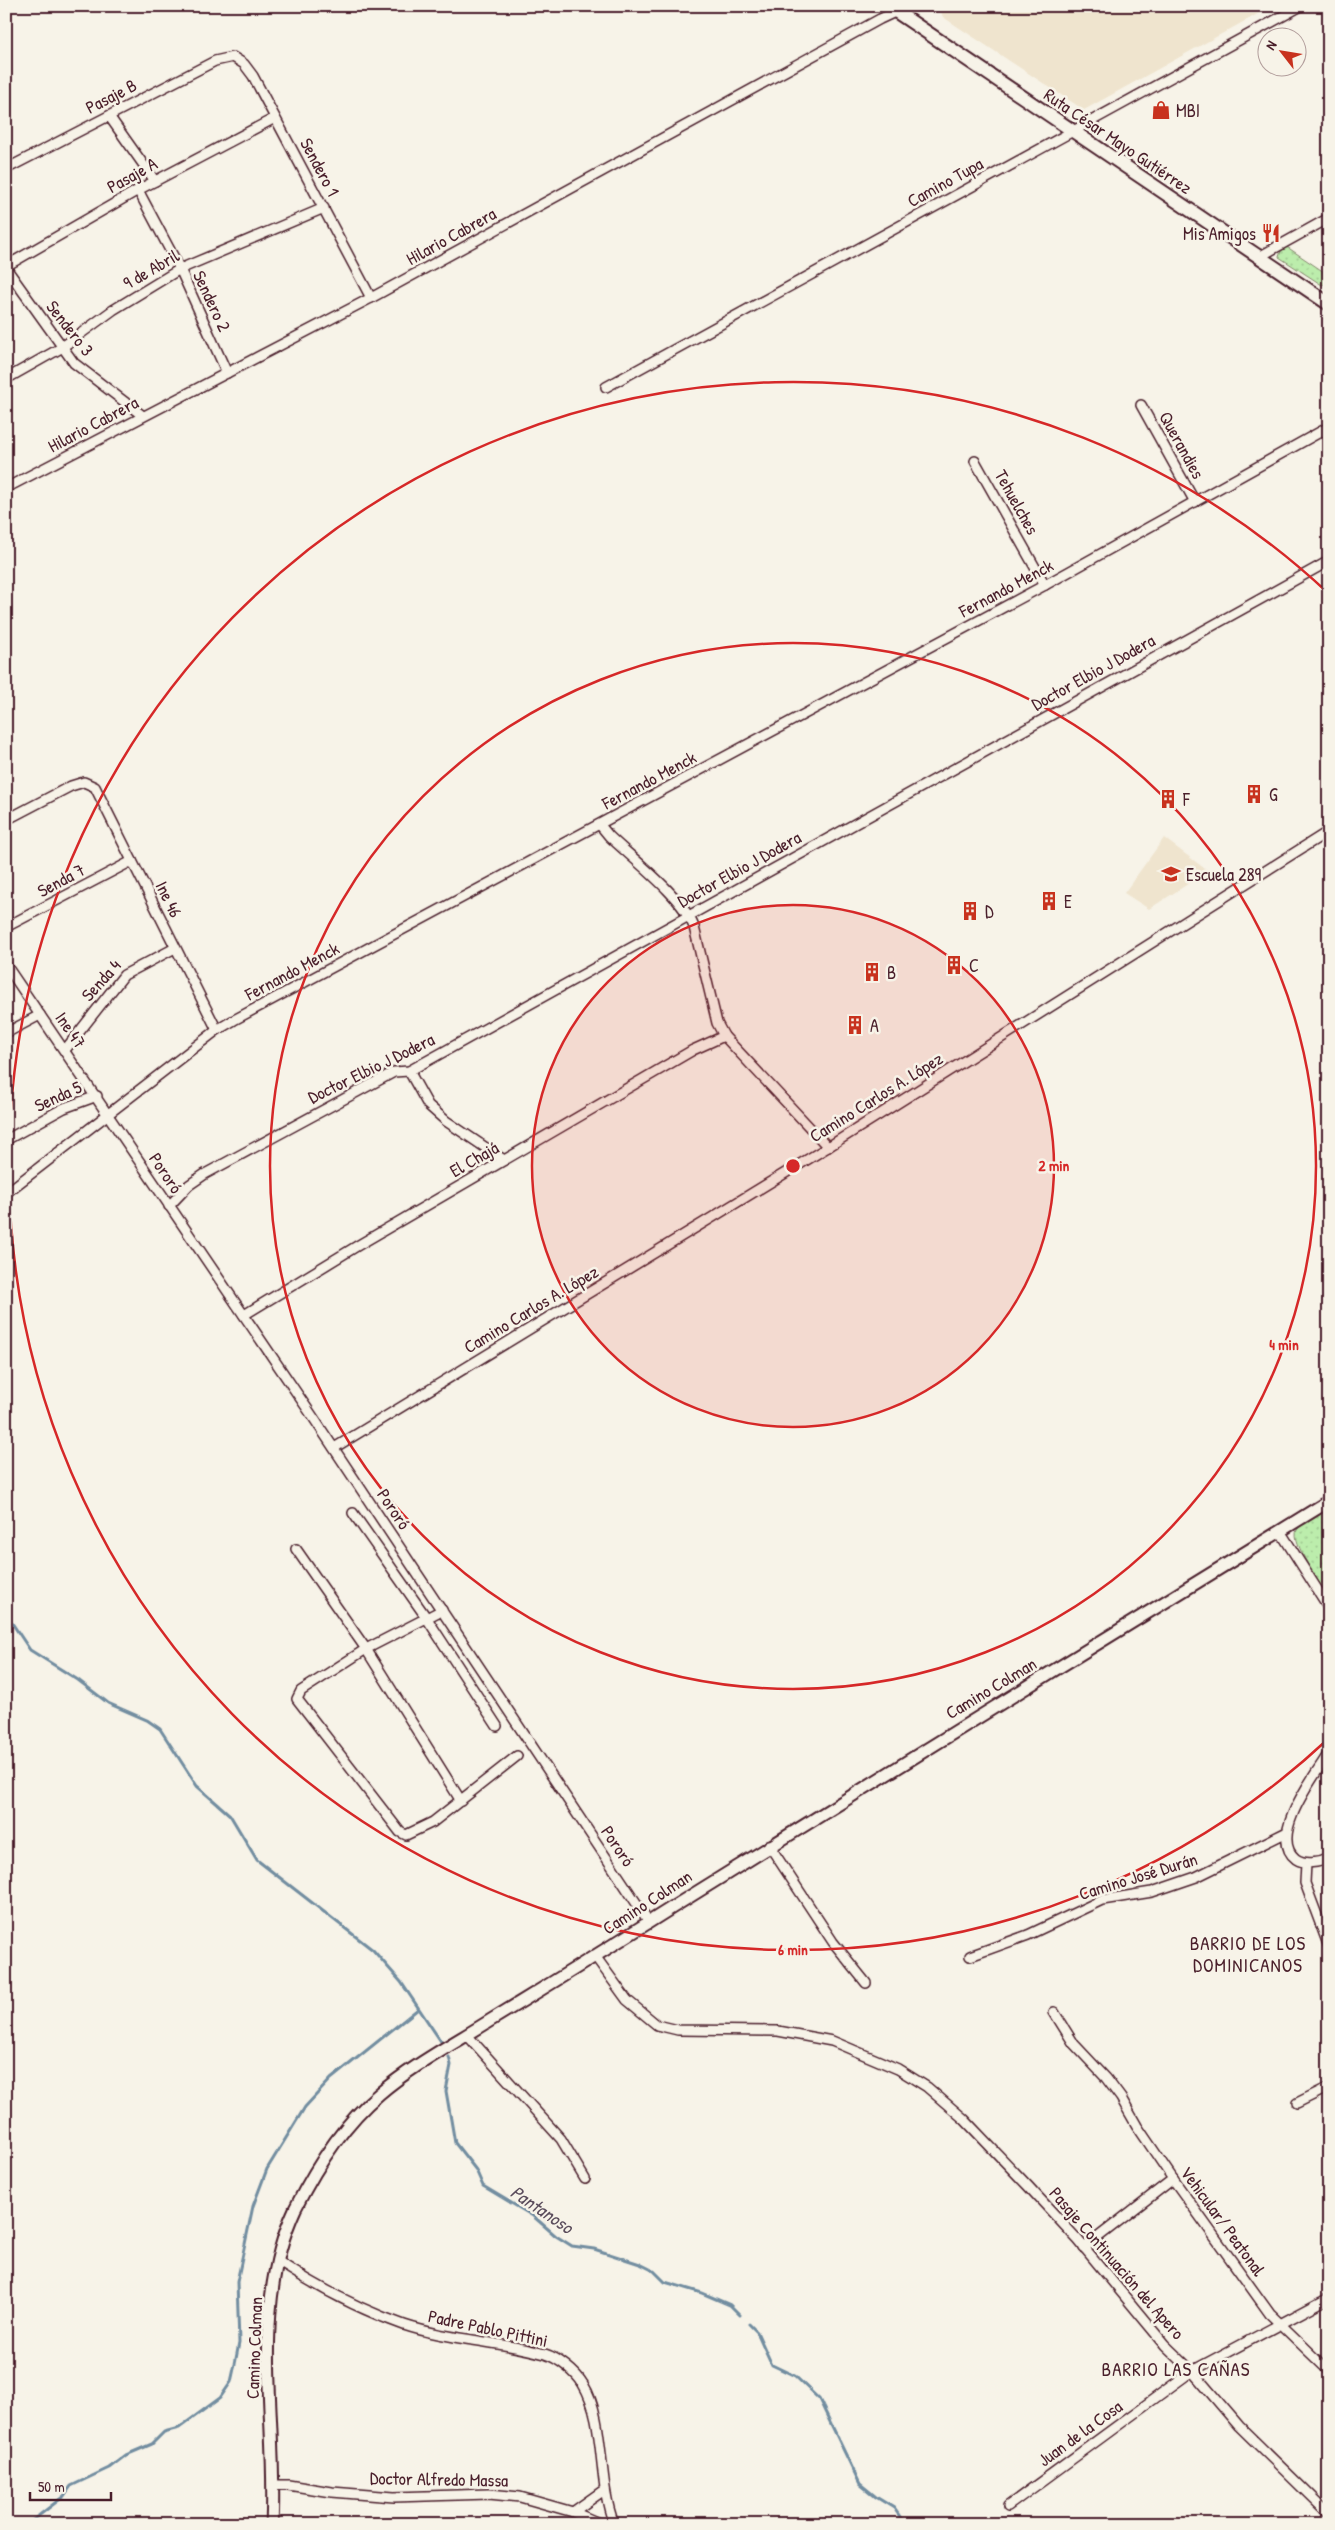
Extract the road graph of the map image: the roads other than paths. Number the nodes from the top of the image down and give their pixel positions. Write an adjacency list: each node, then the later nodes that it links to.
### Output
1 (1301, 6): 6 (street, Camino Tupa)
2 (898, 8): 6 (main road, Ruta César Mayo Gutiérrez); 15 (street, Hilario Cabrera)
3 (233, 57): 4 (street, Pasaje B); 5 (street, Sendero 1)
4 (109, 116): 7 (street, Pasaje B); 8 (street)
5 (276, 118): 8 (street, Pasaje A); 10 (street, Sendero 1)
6 (1072, 131): 12 (main road, Ruta César Mayo Gutiérrez); 20 (street, Camino Tupa)
7 (6, 169)
8 (155, 181): 9 (street, Pasaje A)
9 (138, 190): 13 (street, Pasaje A); 14 (street, Sendero 2)
10 (324, 208): 14 (street, 9 de Abril); 15 (street, Sendero 1)
11 (1329, 218): 12 (street)
12 (1259, 258): 16 (main road, Ruta César Mayo Gutiérrez)
13 (6, 267): 17 (street, Sendero 3)
14 (180, 269): 17 (street, 9 de Abril); 18 (street, Sendero 2)
15 (371, 298): 18 (street, Hilario Cabrera)
16 (1329, 304)
17 (61, 348): 19 (street, 9 de Abril); 22 (street, Sendero 3)
18 (227, 373): 22 (street, Hilario Cabrera)
19 (6, 379)
20 (606, 387)
21 (1141, 405): 26 (street, Querandies)
22 (143, 416): 25 (street, Hilario Cabrera)
23 (1329, 427): 26 (street, Fernando Menck)
24 (975, 461): 28 (street, Tehuelches)
25 (6, 488)
26 (1195, 502): 28 (street, Fernando Menck)
27 (1329, 561): 33 (street, Doctor Elbio J Dodera)
28 (1045, 586): 30 (street, Fernando Menck)
29 (6, 820): 32 (street, Ine 46)
30 (600, 824): 33 (street); 38 (street, Fernando Menck)
31 (1329, 831): 46 (street, Camino Carlos A. López)
32 (132, 862): 34 (street, Senda 7); 35 (street, Ine 46)
33 (688, 916): 40 (street); 42 (street, Doctor Elbio J Dodera)
34 (6, 927)
35 (175, 948): 38 (street, Ine 46); 41 (street, Senda 4)
36 (6, 965): 37 (street, Ine 47)
37 (40, 1015): 39 (street); 41 (street, Ine 47)
38 (217, 1030): 44 (street, Fernando Menck)
39 (6, 1033)
40 (724, 1036): 46 (street); 47 (street, El Chajá)
41 (65, 1050): 43 (street, Ine 47)
42 (409, 1072): 47 (street); 49 (street, Doctor Elbio J Dodera)
43 (97, 1096): 44 (street, Ine 47); 45 (street, Senda 5)
44 (107, 1116): 48 (street, Fernando Menck); 49 (street, Pororó)
45 (6, 1140)
46 (828, 1147): 51 (street, Camino Carlos A. López)
47 (504, 1160): 50 (street, El Chajá)
48 (6, 1193)
49 (169, 1206): 50 (street, Pororó)
50 (244, 1315): 51 (street, Pororó)
51 (334, 1448): 57 (street, Pororó)
52 (1329, 1501): 54 (street, Camino Colman)
53 (353, 1512): 58 (street)
54 (1280, 1531): 56 (street); 65 (street, Camino Colman)
55 (296, 1549): 59 (street)
56 (1329, 1608)
57 (442, 1610): 58 (street); 68 (street, Pororó)
58 (426, 1617): 59 (street); 60 (street)
59 (366, 1649): 63 (street); 63 (street)
60 (496, 1726)
61 (1329, 1753): 64 (street)
62 (517, 1756): 63 (street)
63 (461, 1801)
64 (1285, 1833): 67 (street); 71 (street, Camino José Durán)
65 (769, 1845): 68 (street, Camino Colman); 72 (street)
66 (1329, 1858): 67 (street)
67 (1306, 1863): 69 (street)
68 (649, 1922): 70 (street, Camino Colman)
69 (1329, 1947)
70 (596, 1956): 74 (street, Camino Colman); 79 (street, Pasaje Continuación del Apero)
71 (970, 1956)
72 (866, 1983)
73 (1054, 2012): 78 (street, Vehicular/ Peatonal)
74 (467, 2035): 77 (street); 80 (street, Camino Colman)
75 (1329, 2087): 76 (street)
76 (1297, 2103)
77 (586, 2179)
78 (1173, 2179): 79 (street); 82 (street, Vehicular/ Peatonal)
79 (1084, 2248): 83 (street, Pasaje Continuación del Apero)
80 (279, 2262): 85 (street, Camino Colman); 86 (street, Padre Pablo Pittini)
81 (1329, 2298): 82 (street, Juan de la Cosa)
82 (1280, 2324): 83 (street, Juan de la Cosa); 84 (street, Vehicular/ Peatonal)
83 (1192, 2371): 87 (street, Juan de la Cosa); 89 (street, Pasaje Continuación del Apero)
84 (1329, 2372)
85 (273, 2486): 88 (street, Doctor Alfredo Massa); 90 (street, Camino Colman)
86 (604, 2490): 88 (street); 92 (street, Padre Pablo Pittini)
87 (1008, 2506)
88 (573, 2512): 91 (street, Doctor Alfredo Massa)
89 (1329, 2514)
90 (272, 2524)
91 (601, 2524)
92 (614, 2524)

